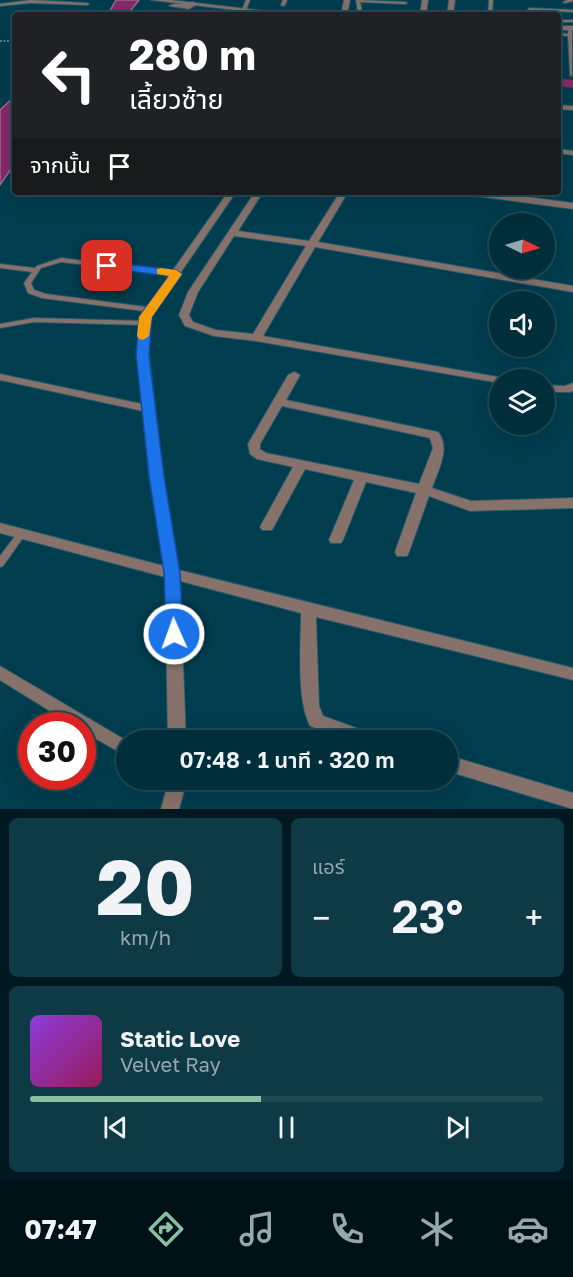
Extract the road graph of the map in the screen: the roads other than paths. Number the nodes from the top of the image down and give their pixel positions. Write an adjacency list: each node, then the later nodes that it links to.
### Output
1 (154, 0): 12 (street)
2 (248, 0): 15 (lane)
3 (573, 0): 8 (lane)
4 (32, 1): 5 (lane); 13 (lane)
5 (55, 1): 11 (lane)
6 (358, 1): 7 (lane); 19 (lane)
7 (377, 2): 9 (lane); 20 (lane)
8 (565, 2)
9 (396, 3): 10 (lane); 21 (lane)
10 (405, 3)
11 (87, 4)
12 (194, 4): 14 (street); 15 (street)
13 (0, 5)
14 (172, 6)
15 (244, 9): 18 (street)
16 (530, 9): 17 (lane)
17 (573, 11)
18 (268, 12)
19 (366, 12)
20 (375, 12)
21 (398, 12)
22 (571, 28): 23 (lane)
23 (572, 75)
24 (568, 99): 25 (street)
25 (561, 107): 26 (street)
26 (573, 108)
27 (231, 195): 34 (street)
28 (256, 195): 34 (street)
29 (342, 195): 35 (street)
30 (491, 195): 33 (street)
31 (534, 195): 32 (street)
32 (573, 201)
33 (573, 206)
34 (220, 233): 35 (street); 38 (street); 43 (street)
35 (312, 244): 39 (street); 43 (street)
36 (0, 266): 37 (lane)
37 (37, 270): 38 (lane); 40 (lane)
38 (176, 274): 40 (street)
39 (573, 289)
40 (151, 310): 41 (street)
41 (144, 324): 42 (lane); 50 (street)
42 (0, 326)
43 (256, 338): 46 (street)
44 (294, 375): 49 (street)
45 (0, 377): 50 (street)
46 (489, 378)
47 (573, 387): 48 (street)
48 (555, 389)
49 (279, 402): 51 (street); 53 (street)
50 (149, 409): 61 (street)
51 (301, 464): 52 (street); 55 (street)
52 (362, 477): 53 (street); 58 (street)
53 (425, 490): 54 (street); 59 (street)
54 (573, 503)
55 (267, 527)
56 (0, 528): 57 (street)
57 (22, 533): 60 (lane); 61 (street)
58 (336, 540)
59 (402, 552)
60 (0, 563)
61 (172, 573): 62 (street); 65 (street)
62 (308, 609): 64 (street); 66 (street)
63 (0, 672): 67 (street)
64 (573, 674)
65 (177, 730)
66 (340, 730)
67 (116, 743)
68 (458, 766): 70 (street)
69 (175, 790): 71 (street)
70 (573, 801)
71 (170, 809)

